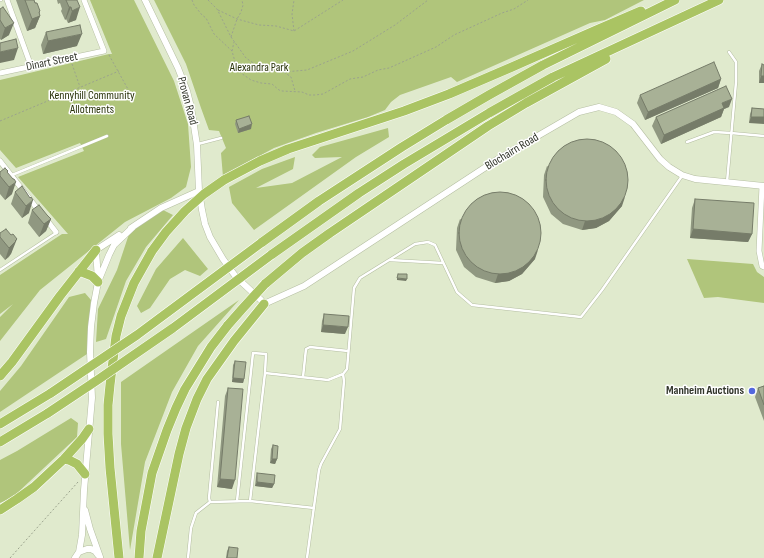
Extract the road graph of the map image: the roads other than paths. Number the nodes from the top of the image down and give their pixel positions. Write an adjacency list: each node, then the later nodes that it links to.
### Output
1 (7, 0): 9 (street)
2 (84, 0): 9 (street, Dinart Street)
3 (145, 0): 16 (street, Provan Road)
4 (666, 0): 53 (highway, bridge)
5 (675, 0): 39 (highway, bridge)
6 (719, 0): 7 (highway)
7 (676, 21): 41 (highway, bridge); 54 (highway, bridge)
8 (729, 52): 11 (lane)
9 (31, 66): 10 (street, Dinart Street)
10 (0, 73)
11 (731, 133): 13 (lane); 15 (lane); 20 (lane)
12 (107, 136): 18 (lane)
13 (764, 136)
14 (220, 138): 16 (lane)
15 (687, 142)
16 (197, 144): 22 (street, Provan Road)
17 (0, 161): 18 (street)
18 (11, 175): 24 (street)
19 (682, 175): 20 (street, Blochairn Road); 27 (lane); 32 (street, Blochairn Road)
20 (727, 182): 21 (street, Blochairn Road)
21 (763, 186): 28 (street)
22 (199, 191): 23 (street); 32 (street, Provan Road)
23 (133, 226): 25 (street); 31 (street)
24 (56, 232): 29 (lane)
25 (96, 250): 30 (highway); 31 (street)
26 (389, 260): 27 (lane); 27 (lane); 33 (lane)
27 (443, 263)
28 (764, 267)
29 (0, 270)
30 (79, 272): 31 (highway); 36 (highway)
31 (98, 282): 40 (street)
32 (264, 304): 55 (highway)
33 (348, 351): 35 (lane); 37 (lane)
34 (265, 373): 37 (lane); 45 (lane); 46 (lane)
35 (343, 374): 37 (lane); 48 (lane)
36 (0, 376)
37 (303, 377)
38 (218, 402): 47 (lane)
39 (0, 424)
40 (89, 430): 42 (highway); 43 (street)
41 (0, 442)
42 (64, 459): 43 (highway); 49 (highway)
43 (85, 474): 44 (street)
44 (84, 497): 50 (street); 51 (street)
45 (237, 501): 46 (lane); 47 (lane)
46 (250, 501): 48 (lane)
47 (210, 502): 56 (lane)
48 (314, 508): 57 (lane)
49 (0, 510)
50 (77, 555): 51 (street); 52 (street)
51 (100, 557)
52 (69, 558)
53 (119, 558)
54 (139, 558)
55 (157, 558)
56 (188, 558)
57 (308, 558)

